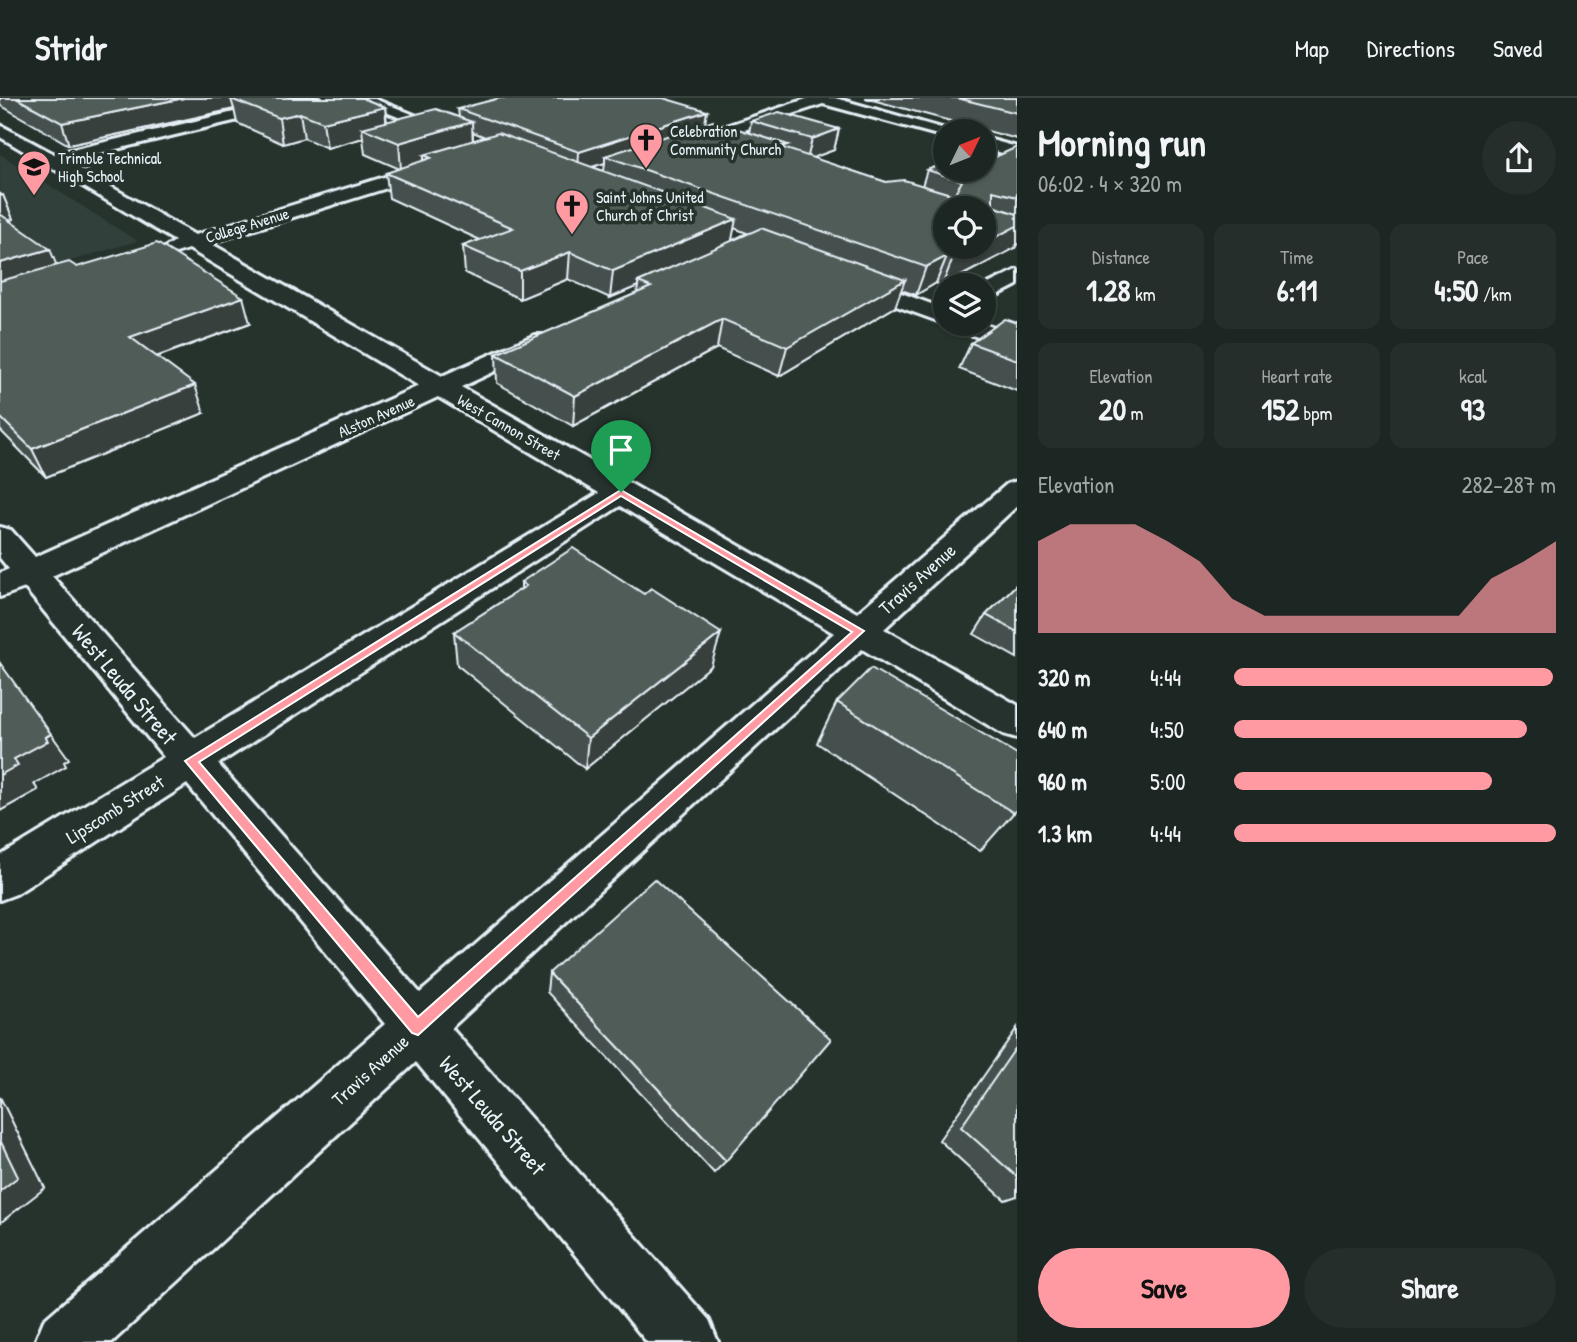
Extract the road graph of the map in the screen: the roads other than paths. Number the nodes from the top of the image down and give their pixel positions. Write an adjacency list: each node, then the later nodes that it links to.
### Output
1 (313, 98): 14 (street)
2 (358, 98): 5 (street)
3 (822, 99): 6 (street); 8 (street)
4 (464, 117): 5 (street)
5 (432, 126): 9 (street)
6 (933, 129)
7 (0, 130): 14 (street, West Cannon Street)
8 (708, 137): 10 (street); 12 (street)
9 (470, 140)
10 (734, 145)
11 (996, 146): 13 (street)
12 (668, 150)
13 (1017, 152)
14 (51, 160): 16 (street, West Cannon Street)
15 (455, 161): 16 (street, College Avenue)
16 (192, 242): 17 (street, College Avenue); 25 (street, West Cannon Street)
17 (158, 253)
18 (828, 274): 21 (street)
19 (1017, 276): 20 (street)
20 (996, 288)
21 (933, 313)
22 (570, 328): 25 (street, Alston Avenue)
23 (995, 336): 24 (street)
24 (1017, 344)
25 (440, 387): 27 (street, West Cannon Street); 29 (street, Alston Avenue)
26 (1017, 490): 30 (street, Travis Avenue)
27 (621, 492): 30 (street, West Cannon Street); 32 (street, Lipscomb Street)
28 (0, 537): 29 (street, West Leuda Street)
29 (15, 579): 32 (street, West Leuda Street)
30 (859, 631): 31 (street, West Cannon Street); 34 (street, Travis Avenue)
31 (1017, 723)
32 (191, 761): 33 (street, Lipscomb Street); 34 (street, West Leuda Street)
33 (0, 880)
34 (418, 1027): 35 (street, Travis Avenue); 36 (street, West Leuda Street)
35 (66, 1342)
36 (687, 1342)

